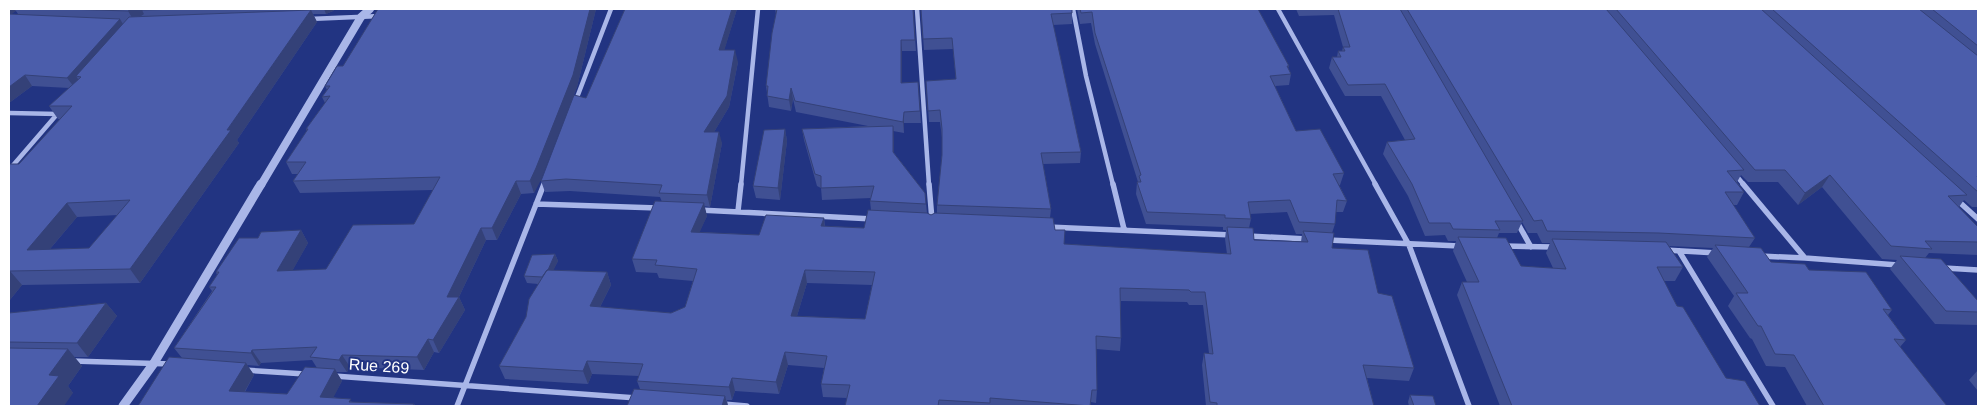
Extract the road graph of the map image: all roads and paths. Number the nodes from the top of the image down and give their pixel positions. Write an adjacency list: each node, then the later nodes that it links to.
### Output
1 (370, 9): 8 (street)
2 (611, 9): 11 (street)
3 (758, 9): 21 (street)
4 (917, 9): 26 (street)
5 (1073, 9): 29 (street)
6 (1278, 9): 32 (street)
7 (390, 16): 8 (street)
8 (361, 17): 9 (street); 46 (street)
9 (302, 19)
10 (64, 106): 13 (street)
11 (572, 111)
12 (9, 113): 13 (street)
13 (58, 114): 15 (street)
14 (1730, 168): 41 (street)
15 (9, 170)
16 (547, 176): 18 (street)
17 (1950, 192): 23 (street)
18 (536, 204): 19 (street); 51 (street)
19 (661, 208)
20 (690, 210): 21 (street)
21 (738, 211): 24 (street)
22 (1512, 213): 35 (street)
23 (1978, 219)
24 (884, 220)
25 (923, 222): 26 (street)
26 (932, 223): 27 (street)
27 (942, 223)
28 (1038, 226): 29 (street)
29 (1124, 229): 30 (street)
30 (1311, 240)
31 (1321, 240): 32 (street)
32 (1409, 245): 33 (street); 57 (street)
33 (1466, 246)
34 (1494, 246): 35 (street)
35 (1531, 247): 36 (street)
36 (1561, 248)
37 (1659, 250): 38 (street)
38 (1679, 251): 39 (street); 58 (street)
39 (1728, 254)
40 (1756, 255): 41 (street)
41 (1805, 258): 42 (street)
42 (1901, 265)
43 (1940, 268): 44 (street)
44 (1978, 270)
45 (67, 361): 46 (street)
46 (154, 363): 47 (street); 54 (street)
47 (183, 365)
48 (232, 369): 49 (street)
49 (310, 374)
50 (329, 376): 51 (street, Rue 269)
51 (465, 386): 52 (street, Rue 269); 55 (street)
52 (640, 398)
53 (718, 404): 56 (street)
54 (123, 406)
55 (458, 406)
56 (747, 406)
57 (1469, 406)
58 (1773, 406)

